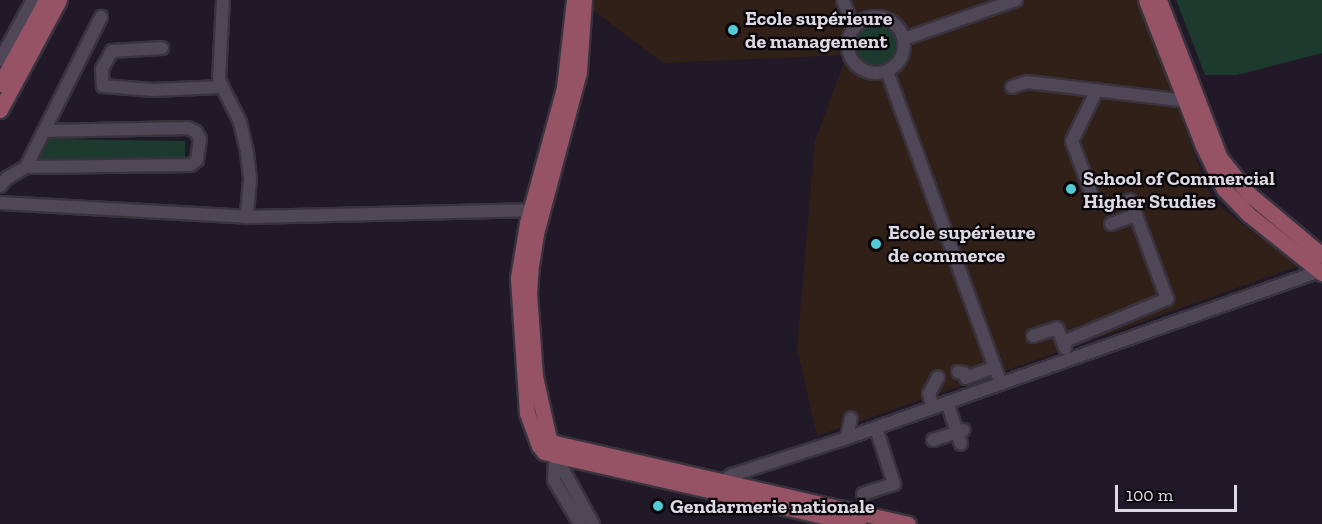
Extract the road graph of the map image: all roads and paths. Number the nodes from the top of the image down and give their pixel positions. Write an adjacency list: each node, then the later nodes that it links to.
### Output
1 (33, 0): 15 (street)
2 (46, 0): 17 (main road)
3 (59, 0): 22 (main road)
4 (223, 0): 18 (street)
5 (574, 0): 29 (main road)
6 (584, 0): 29 (main road)
7 (843, 0): 12 (street)
8 (1016, 0): 13 (street)
9 (1146, 0): 21 (main road)
10 (1159, 0): 33 (main road)
11 (102, 18): 23 (street)
12 (854, 28): 13 (street); 16 (street)
13 (904, 39): 16 (street)
14 (162, 48): 18 (street)
15 (0, 60)
16 (887, 71): 38 (street)
17 (0, 84)
18 (221, 87): 31 (street)
19 (1012, 87): 20 (street)
20 (1097, 90): 21 (street); 28 (street)
21 (1186, 101): 34 (main road)
22 (0, 110)
23 (44, 131): 24 (street); 24 (street)
24 (26, 167): 25 (street)
25 (0, 186)
26 (1130, 200): 30 (street)
27 (0, 202): 31 (street)
28 (1095, 203)
29 (537, 210): 31 (street); 48 (main road)
30 (1136, 215): 32 (street); 36 (street)
31 (247, 217)
32 (1111, 224)
33 (1322, 255)
34 (1321, 272): 37 (street)
35 (1033, 336): 36 (street)
36 (1063, 342): 37 (street)
37 (1070, 359): 41 (street)
38 (995, 367): 39 (street); 41 (street)
39 (958, 372)
40 (938, 377): 43 (street)
41 (1001, 384): 42 (street)
42 (947, 402): 43 (street); 47 (street)
43 (933, 408): 45 (street)
44 (851, 418): 46 (street)
45 (876, 428): 46 (street); 50 (street)
46 (847, 438): 49 (street)
47 (933, 440)
48 (555, 449): 49 (main road); 52 (street); 53 (street)
49 (718, 486): 51 (main road); 55 (main road)
50 (863, 494)
51 (804, 518): 54 (main road)
52 (580, 524)
53 (593, 524)
54 (858, 524)
55 (908, 524)

